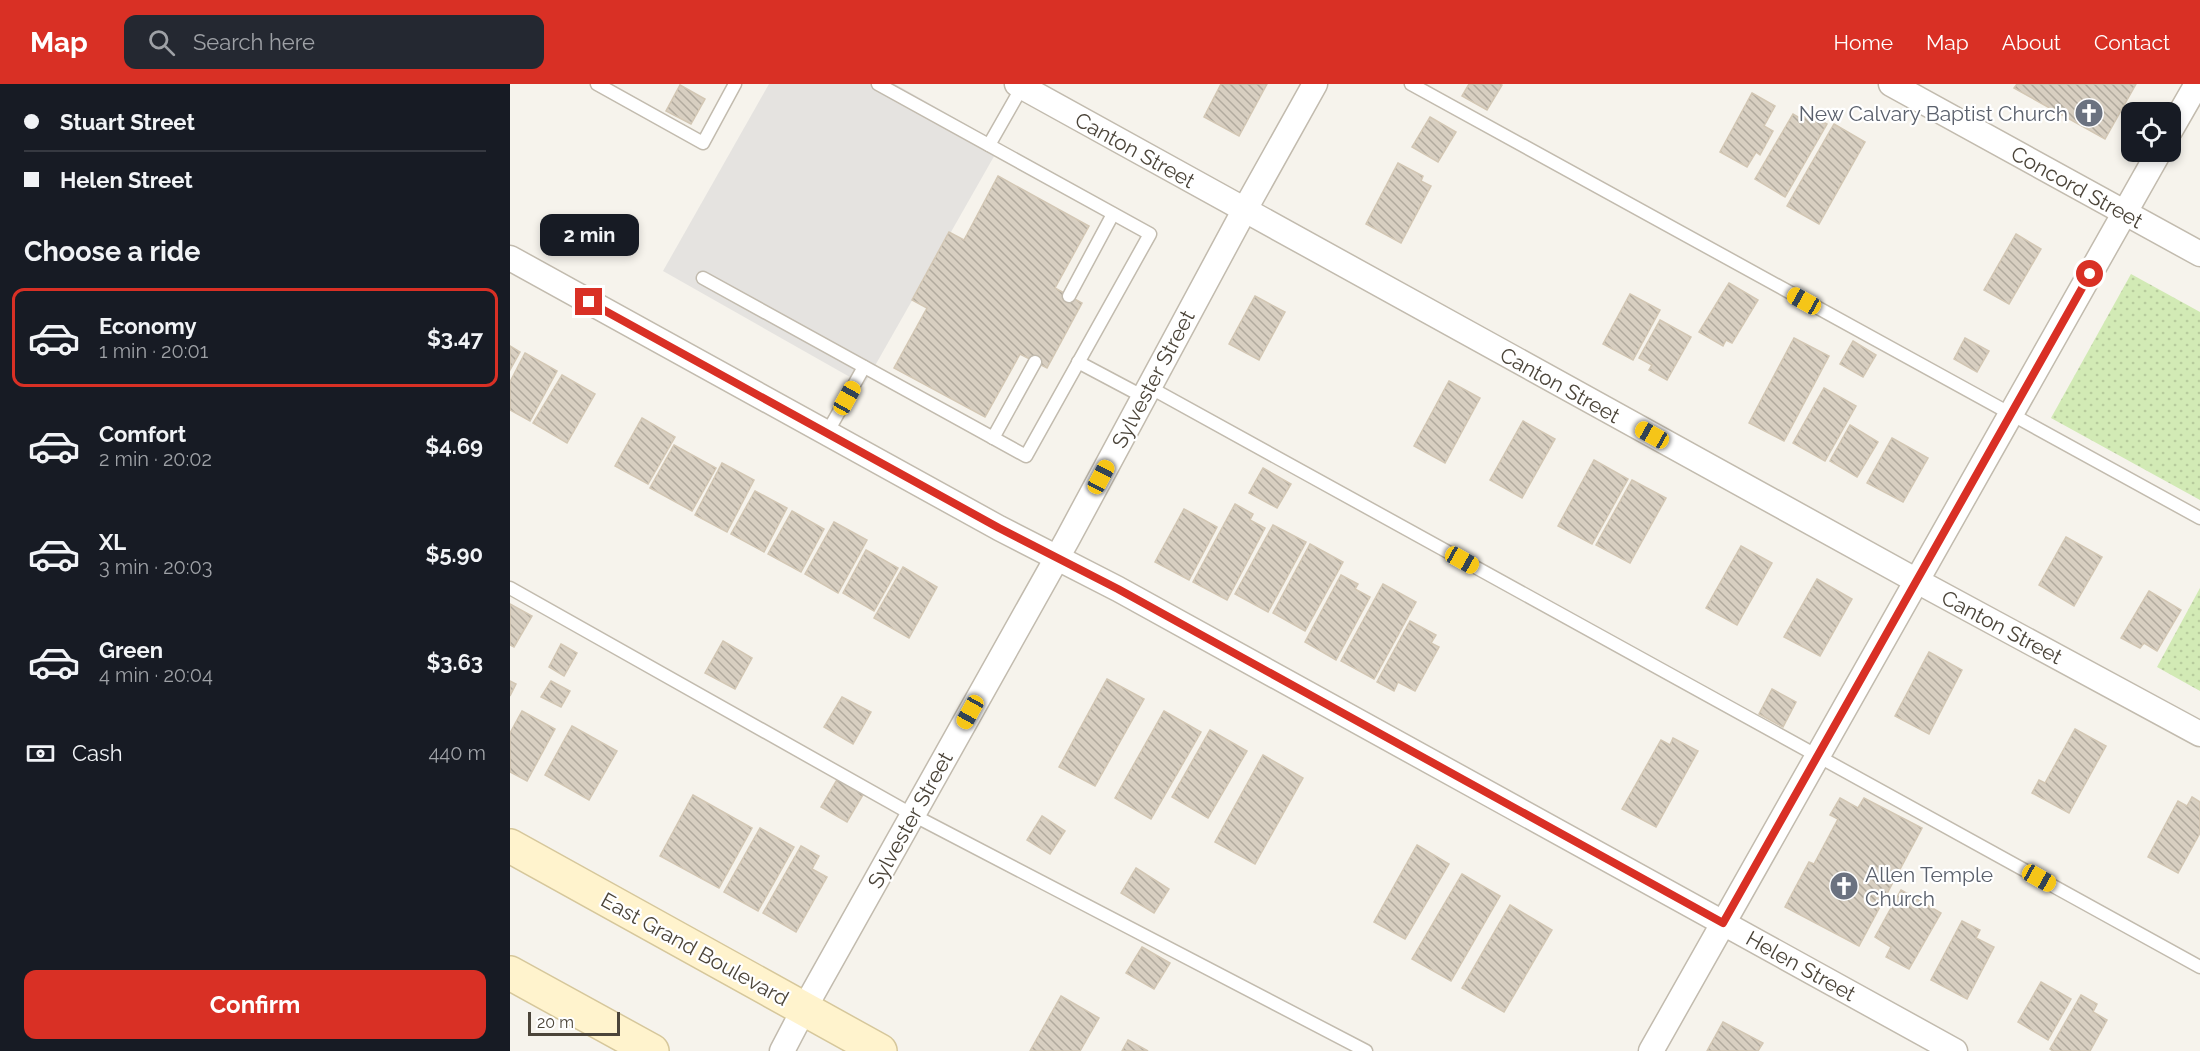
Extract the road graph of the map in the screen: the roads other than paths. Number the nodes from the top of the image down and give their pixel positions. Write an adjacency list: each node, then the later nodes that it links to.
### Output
1 (597, 84): 2 (lane)
2 (735, 84)
3 (878, 84): 10 (lane)
4 (1315, 84): 12 (street, Sylvester Street)
5 (1411, 84): 23 (lane)
6 (1891, 84): 13 (street, Concord Street)
7 (2197, 84): 9 (street)
8 (1019, 85): 10 (lane); 12 (street, Canton Street)
9 (2181, 112)
10 (989, 145): 14 (lane)
11 (2153, 162): 13 (street)
12 (1244, 211): 22 (street, Sylvester Street); 28 (street, Canton Street)
13 (2125, 213): 15 (street, Concord Street); 23 (street)
14 (1113, 214): 18 (lane); 20 (lane)
15 (2200, 254)
16 (510, 258): 24 (street, Helen Street)
17 (703, 278): 21 (lane)
18 (1069, 296)
19 (1035, 362): 25 (lane)
20 (1078, 363): 22 (lane); 25 (lane)
21 (864, 367): 24 (lane); 25 (lane)
22 (1146, 392): 27 (street, Sylvester Street); 31 (lane)
23 (2011, 415): 26 (lane); 28 (street)
24 (827, 433): 27 (street, Helen Street)
25 (993, 438)
26 (2200, 518)
27 (1057, 557): 32 (street, Sylvester Street); 34 (street, Helen Street)
28 (1917, 581): 30 (street, Canton Street); 31 (street)
29 (510, 588): 32 (lane)
30 (2200, 735)
31 (1818, 756): 34 (street); 35 (lane)
32 (913, 814): 37 (street, Sylvester Street); 41 (lane)
33 (510, 846): 37 (main road, East Grand Boulevard)
34 (1723, 923): 42 (street); 43 (street, Helen Street)
35 (2200, 967)
36 (510, 974): 38 (main road)
37 (804, 1009): 39 (street, Sylvester Street); 40 (main road, East Grand Boulevard)
38 (652, 1051)
39 (782, 1051)
40 (880, 1051)
41 (1366, 1051)
42 (1651, 1051)
43 (1955, 1051)

